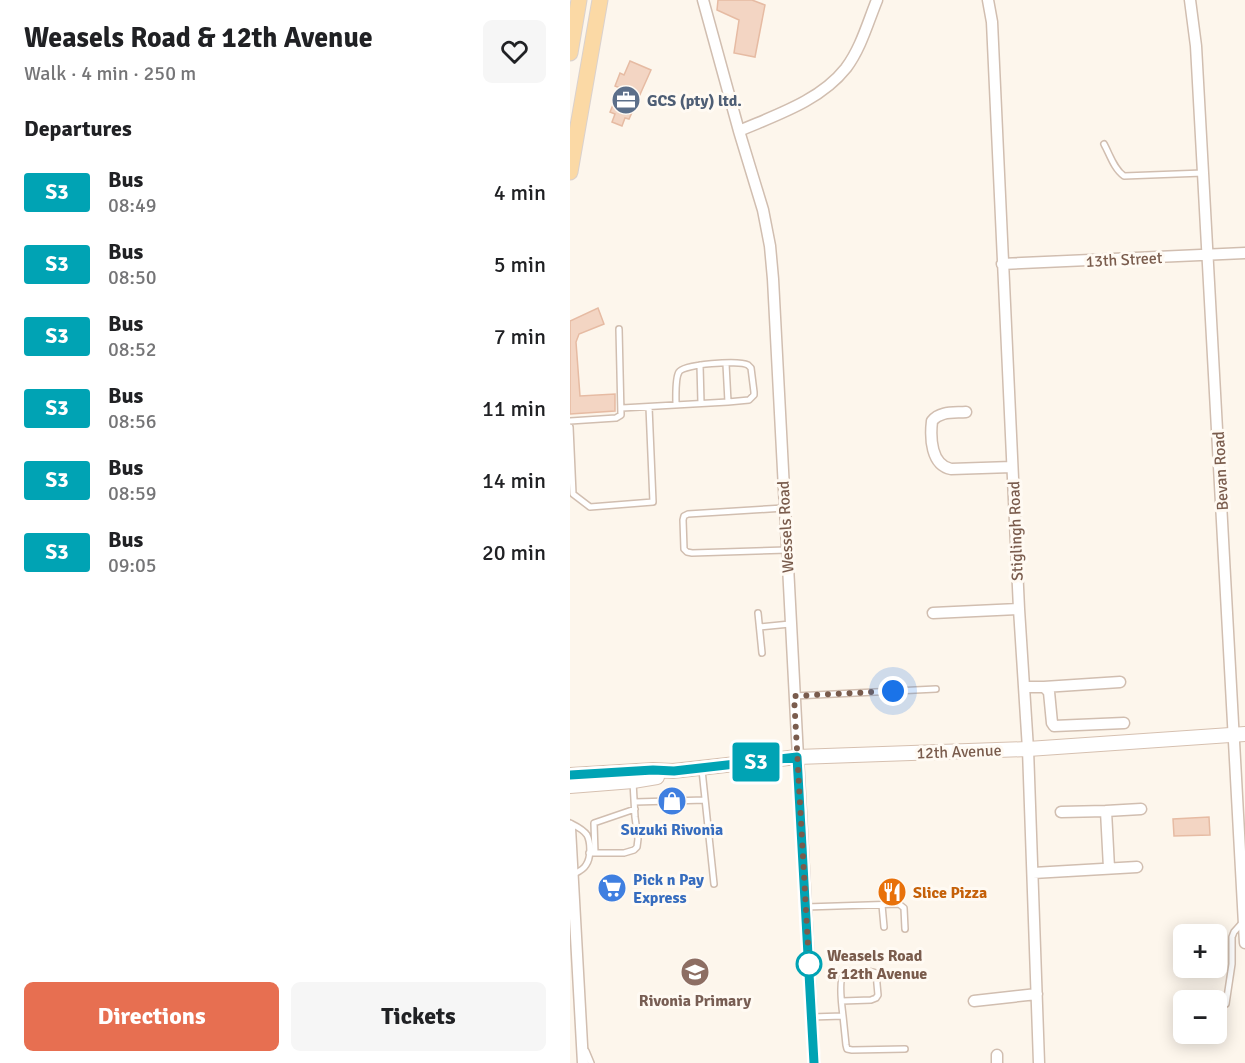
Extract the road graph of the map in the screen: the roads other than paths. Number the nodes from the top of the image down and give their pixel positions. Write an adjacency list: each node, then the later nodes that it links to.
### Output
1 (579, 0): 7 (main road)
2 (600, 0): 10 (main road)
3 (703, 0): 8 (street, Wessels Road)
4 (878, 0): 8 (street)
5 (988, 0): 14 (street, Stiglingh Road)
6 (1190, 0): 11 (street, Bevan Road)
7 (570, 53)
8 (739, 131): 27 (street, Wessels Road)
9 (1104, 144): 11 (lane)
10 (570, 172)
11 (1203, 173): 13 (street, Bevan Road)
12 (1245, 253): 13 (street, 13th Street)
13 (1208, 255): 14 (street, 13th Street); 41 (street, Bevan Road)
14 (1002, 264): 26 (street, Stiglingh Road)
15 (619, 329): 22 (lane)
16 (726, 364): 17 (lane); 18 (lane); 18 (lane)
17 (700, 365): 19 (lane); 20 (lane)
18 (728, 402): 19 (lane)
19 (701, 403): 20 (lane)
20 (676, 405): 21 (lane)
21 (649, 406): 22 (lane); 25 (lane)
22 (622, 408): 24 (lane)
23 (966, 412): 26 (street)
24 (570, 421)
25 (570, 427)
26 (1012, 467): 29 (street, Stiglingh Road)
27 (784, 508): 28 (street, Wessels Road); 28 (lane)
28 (787, 550): 32 (street, Wessels Road)
29 (1018, 609): 31 (street); 36 (street, Stiglingh Road)
30 (758, 613): 33 (lane)
31 (933, 613)
32 (790, 624): 33 (lane); 39 (street, Wessels Road)
33 (760, 627): 34 (lane)
34 (762, 653)
35 (1120, 681): 37 (street)
36 (1024, 687): 37 (street); 42 (street, Stiglingh Road)
37 (1044, 687): 40 (street)
38 (936, 689): 39 (lane)
39 (794, 696): 43 (street, Wessels Road)
40 (1124, 723)
41 (1240, 735): 42 (main road, 12th Avenue); 62 (street, Bevan Road)
42 (1028, 749): 43 (main road, 12th Avenue); 59 (street, Stiglingh Road)
43 (797, 757): 44 (main road, 12th Avenue); 64 (street, Wessels Road)
44 (702, 768): 45 (main road, 12th Avenue); 49 (lane)
45 (674, 771): 46 (main road, 12th Avenue); 47 (main road, 12th Avenue)
46 (570, 775)
47 (633, 781): 48 (main road, 12th Avenue); 50 (lane)
48 (570, 786)
49 (705, 800): 50 (lane); 61 (lane)
50 (635, 805): 56 (lane); 56 (lane)
51 (1141, 809): 52 (street)
52 (1106, 810): 53 (street); 58 (street)
53 (1061, 812)
54 (570, 823): 56 (lane)
55 (570, 828): 60 (street)
56 (592, 853): 60 (lane)
57 (1137, 867): 58 (street)
58 (1109, 868): 59 (street)
59 (1033, 873): 69 (street, Stiglingh Road)
60 (573, 875): 75 (street)
61 (714, 884)
62 (1243, 893): 65 (street, Bevan Road)
63 (882, 905): 64 (lane); 66 (lane); 67 (lane)
64 (806, 907): 74 (street, Wessels Road)
65 (1244, 921): 68 (street, Bevan Road); 70 (lane)
66 (884, 927)
67 (905, 929)
68 (1245, 943)
69 (1037, 994): 72 (street); 80 (street, Stiglingh Road)
70 (1227, 997)
71 (842, 1001): 71 (lane); 73 (lane)
72 (974, 1001)
73 (843, 1016): 74 (lane); 76 (lane)
74 (811, 1017): 79 (street, Wessels Road)
75 (582, 1041): 77 (street); 78 (lane)
76 (905, 1049)
77 (583, 1063)
78 (591, 1063)
79 (814, 1063)
80 (1039, 1063)

